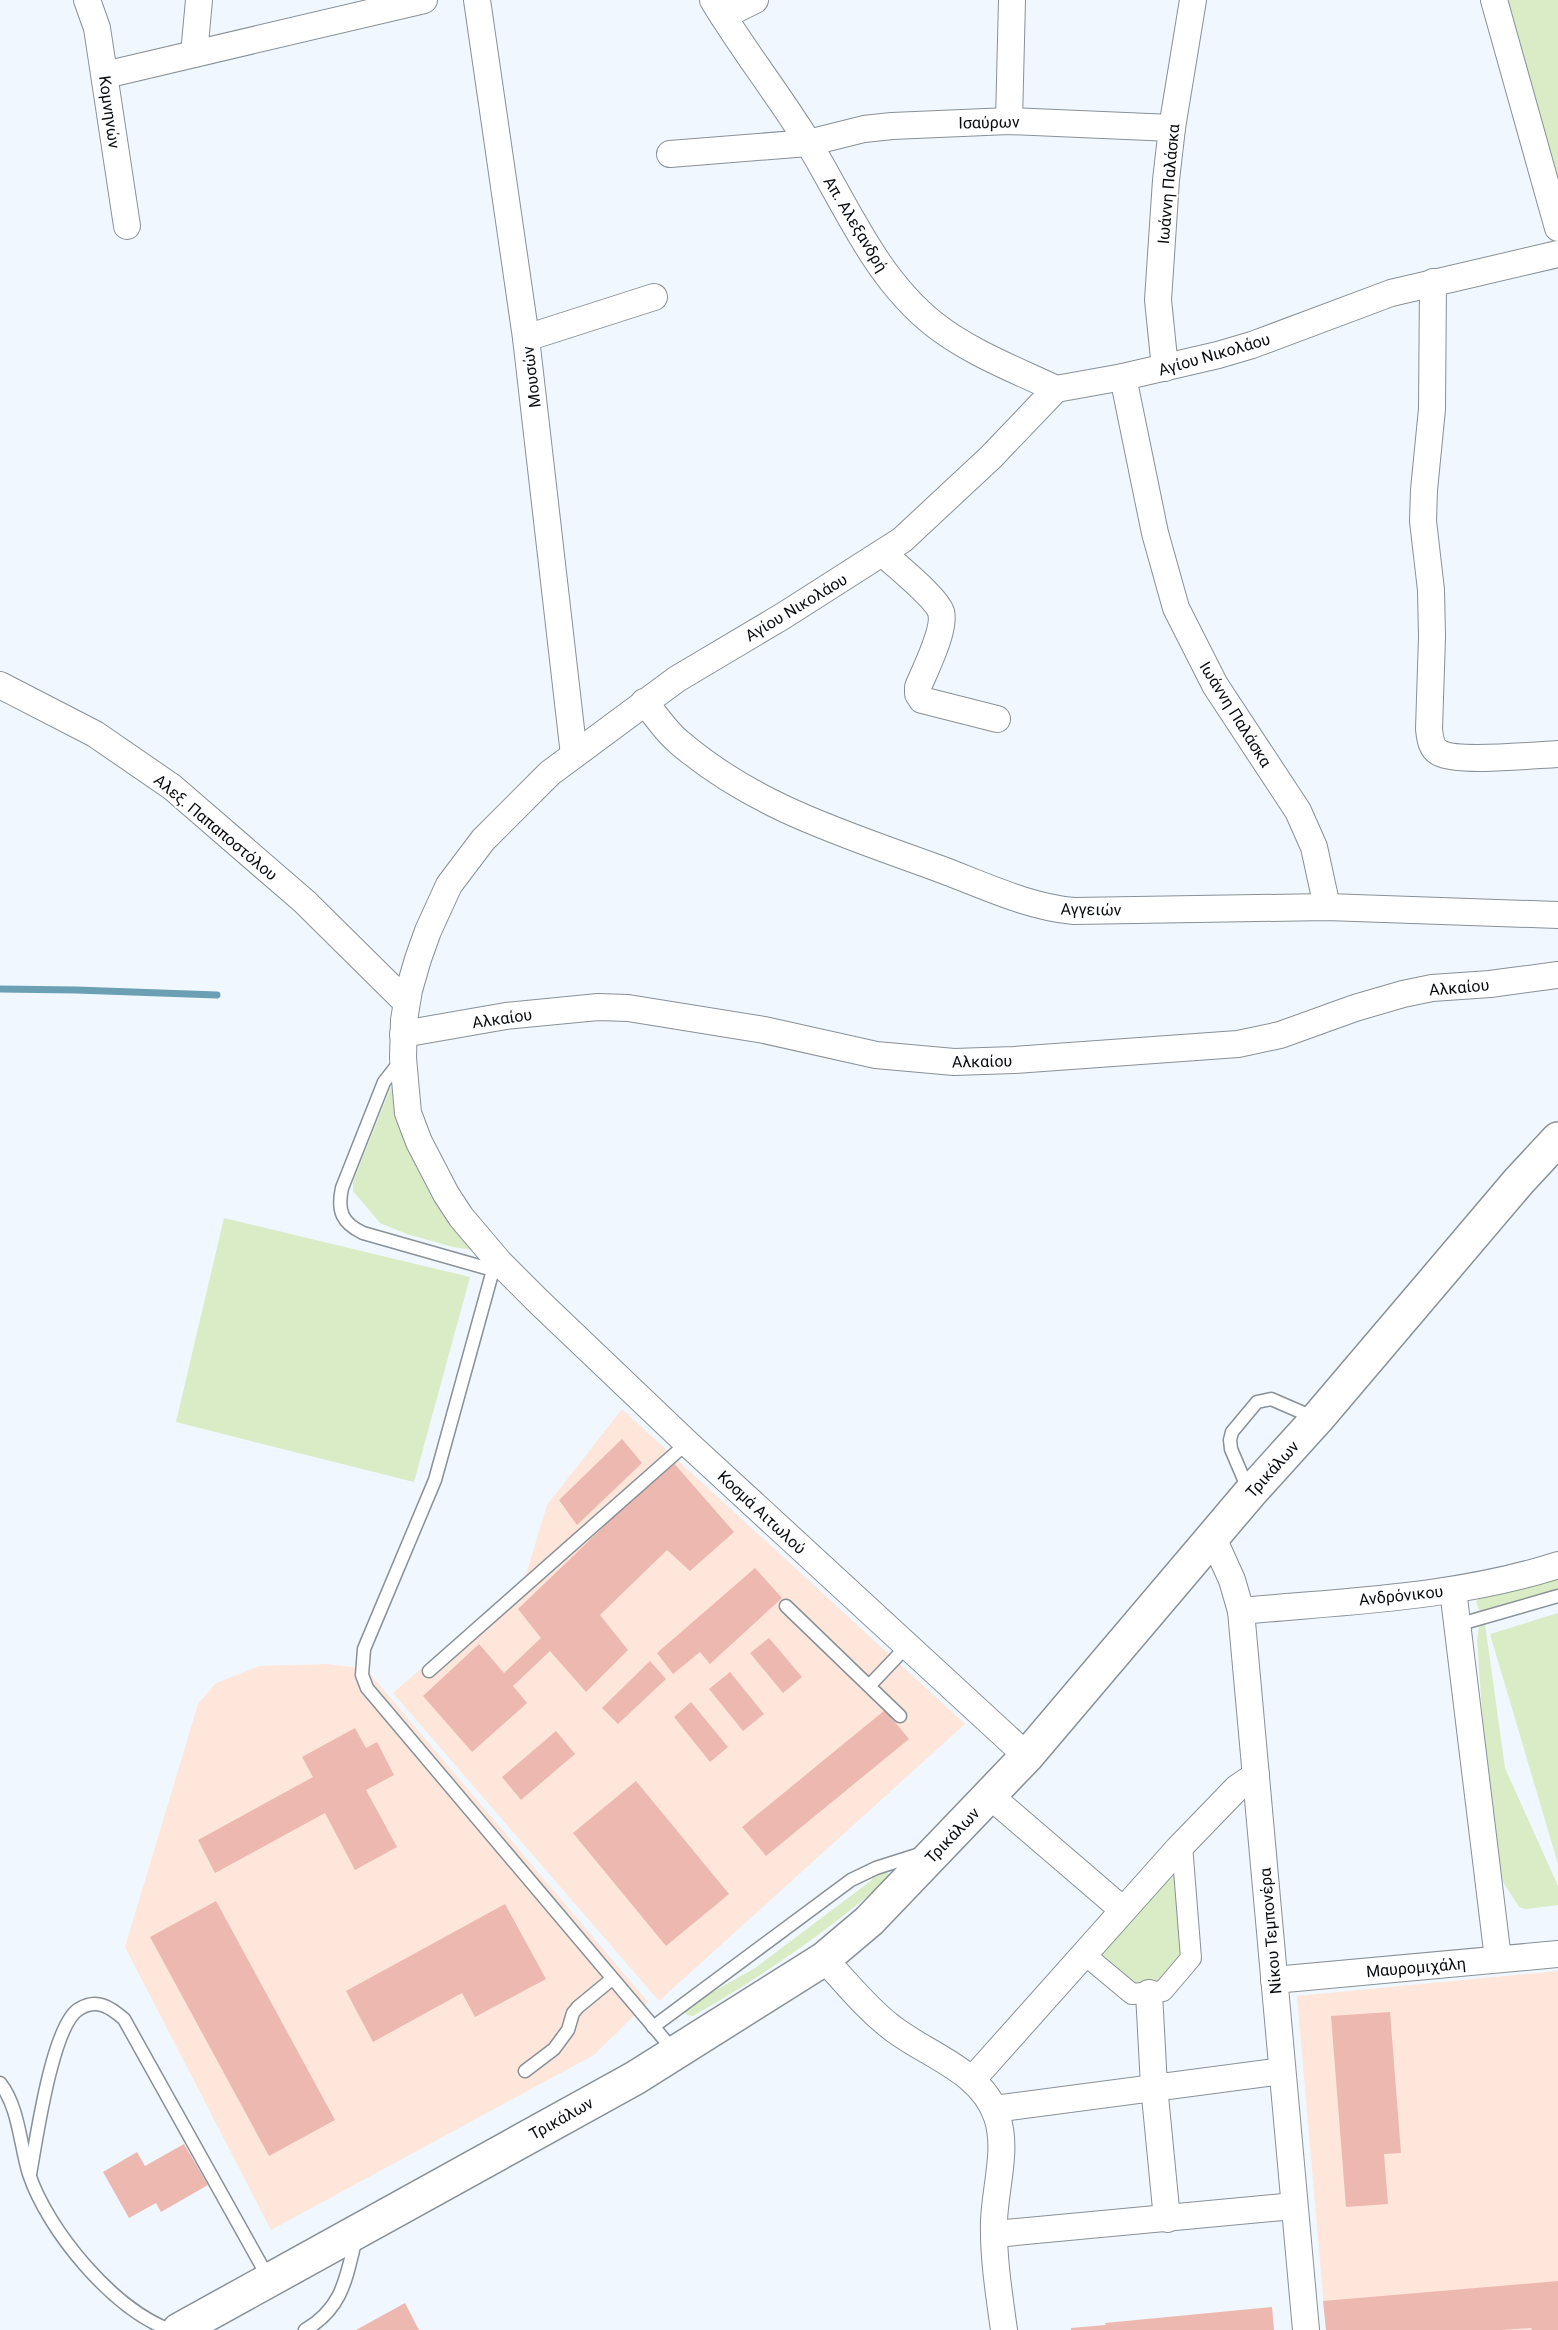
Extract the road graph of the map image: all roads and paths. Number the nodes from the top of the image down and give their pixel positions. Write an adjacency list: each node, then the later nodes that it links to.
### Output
1 (87, 0): 11 (street, Κομνηνών)
2 (198, 0): 10 (street)
3 (424, 0): 10 (street)
4 (477, 0): 21 (street, Μουσών)
5 (755, 0): 9 (street)
6 (1012, 0): 12 (street)
7 (1192, 0): 13 (street, Ιωάννη Παλάσκα)
8 (1494, 0): 17 (street)
9 (718, 8): 14 (street, Απ. Αλεξανδρή)
10 (194, 54): 11 (street)
11 (105, 75): 16 (street, Κομνηνών)
12 (1010, 121): 13 (street, Ισαύρων); 14 (street, Ισαύρων)
13 (1172, 128): 22 (street, Ιωάννη Παλάσκα)
14 (808, 143): 15 (street, Ισαύρων); 24 (street, Απ. Αλεξανδρή)
15 (670, 154)
16 (127, 226)
17 (1558, 228)
18 (1558, 254): 19 (street, Αγίου Νικολάου)
19 (1433, 282): 22 (street, Αγίου Νικολάου); 29 (street)
20 (654, 297): 21 (street)
21 (526, 338): 30 (street, Μουσών)
22 (1165, 368): 23 (street, Αγίου Νικολάου)
23 (1123, 377): 24 (street, Αγίου Νικολάου); 31 (street, Ιωάννη Παλάσκα)
24 (1056, 388): 25 (street, Αγίου Νικολάου)
25 (883, 553): 27 (street, Αγίου Νικολάου); 28 (street)
26 (0, 685): 34 (street, Αλεξ. Παπαποστόλου)
27 (644, 702): 30 (street, Αγίου Νικολάου); 31 (street, Αγγειών)
28 (997, 719)
29 (1558, 754)
30 (574, 755): 34 (street, Αγίου Νικολάου)
31 (1327, 907): 32 (street, Αγγειών)
32 (1558, 915)
33 (1558, 975): 35 (street, Αλκαίου)
34 (406, 1002): 35 (street, Αγίου Νικολάου)
35 (403, 1046): 37 (street, Αγίου Νικολάου); 37 (lane)
36 (1558, 1139): 38 (main road, Τρικάλων)
37 (497, 1266): 39 (street, Κοσμά Αιτωλού); 62 (lane)
38 (1317, 1419): 40 (main road, Τρικάλων); 40 (lane)
39 (687, 1443): 48 (street, Κοσμά Αιτωλού); 49 (lane)
40 (1250, 1493): 41 (main road, Τρικάλων)
41 (1213, 1538): 46 (street, Νίκου Τεμπονέρα); 52 (main road, Τρικάλων)
42 (1558, 1565): 43 (street, Ανδρόνικου)
43 (1453, 1590): 46 (street, Ανδρόνικου); 47 (street)
44 (1558, 1596): 47 (lane)
45 (786, 1606): 50 (lane)
46 (1241, 1611): 53 (street, Νίκου Τεμπονέρα)
47 (1457, 1625): 61 (street)
48 (907, 1646): 50 (lane); 52 (street, Κοσμά Αιτωλού)
49 (429, 1671)
50 (870, 1685): 51 (lane)
51 (900, 1716)
52 (1027, 1756): 54 (main road, Τρικάλων)
53 (1256, 1775): 55 (street); 63 (street, Νίκου Τεμπονέρα)
54 (989, 1795): 56 (main road, Τρικάλων); 57 (street)
55 (1182, 1845): 57 (street); 64 (street)
56 (938, 1848): 60 (main road, Τρικάλων); 65 (lane)
57 (1124, 1910): 58 (street)
58 (1084, 1954): 64 (street); 69 (street)
59 (1558, 1954): 61 (street, Μαυρομιχάλη)
60 (824, 1959): 66 (main road, Τρικάλων); 69 (street)
61 (1498, 1959): 63 (street, Μαυρομιχάλη)
62 (612, 1978): 65 (lane); 68 (lane)
63 (1274, 1980): 67 (street, Νίκου Τεμπονέρα)
64 (1149, 1993): 71 (street)
65 (653, 2026): 66 (lane)
66 (676, 2053): 76 (main road, Τρικάλων)
67 (1282, 2071): 71 (street); 74 (street, Νίκου Τεμπονέρα)
68 (525, 2072)
69 (972, 2080): 72 (street)
70 (0, 2083): 73 (lane)
71 (1154, 2086): 72 (street); 75 (street)
72 (994, 2109): 77 (street)
73 (30, 2174): 78 (lane); 79 (lane)
74 (1294, 2206): 75 (street); 83 (street, Νίκου Τεμπονέρα)
75 (1167, 2219): 77 (street)
76 (358, 2230): 78 (main road, Τρικάλων); 81 (lane)
77 (995, 2234): 82 (street)
78 (269, 2279): 80 (main road, Τρικάλων)
79 (170, 2330)
80 (178, 2330)
81 (305, 2330)
82 (1004, 2330)
83 (1306, 2330)

